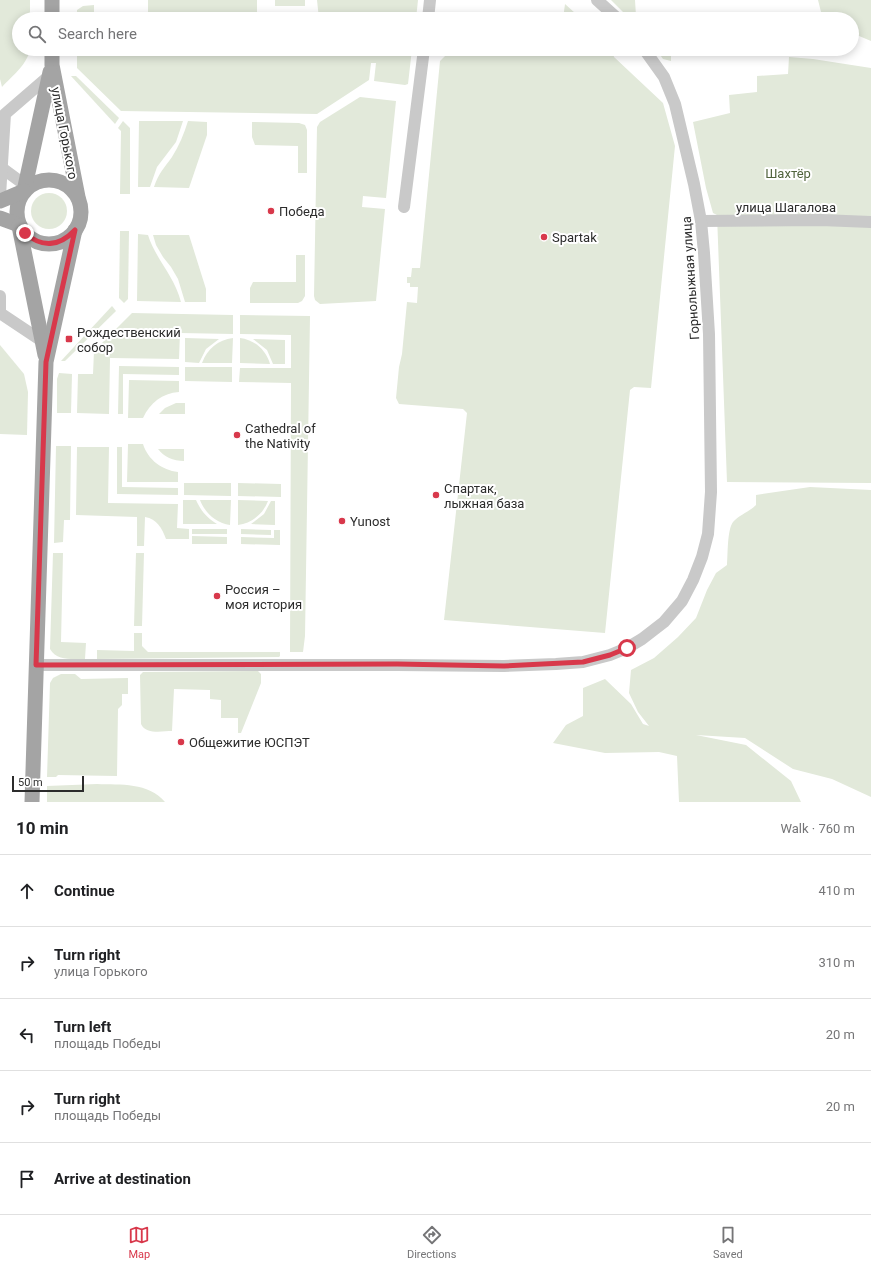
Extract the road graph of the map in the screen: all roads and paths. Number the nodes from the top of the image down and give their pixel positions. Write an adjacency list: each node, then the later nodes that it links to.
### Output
1 (52, 0): 4 (main road)
2 (430, 0): 5 (street)
3 (597, 0): 6 (street)
4 (52, 12)
5 (429, 12)
6 (610, 12)
7 (51, 56): 10 (main road, улица Горького)
8 (423, 56): 16 (street)
9 (649, 56): 18 (street, Горнолыжная улица)
10 (50, 71): 11 (street); 12 (main road, улица Горького); 14 (main road, улица Горького)
11 (2, 168): 12 (street); 13 (street)
12 (24, 188): 14 (main road); 15 (main road); 20 (main road)
13 (0, 196)
14 (79, 200): 21 (main road)
15 (0, 201)
16 (404, 207)
17 (0, 218): 20 (main road)
18 (701, 221): 19 (street, улица Шагалова); 25 (street, Горнолыжная улица)
19 (871, 222)
20 (19, 225): 21 (main road); 23 (main road)
21 (75, 230): 24 (main road)
22 (0, 296): 23 (street)
23 (42, 341): 24 (main road)
24 (46, 362): 25 (main road)
25 (36, 665): 26 (main road)
26 (32, 802)

